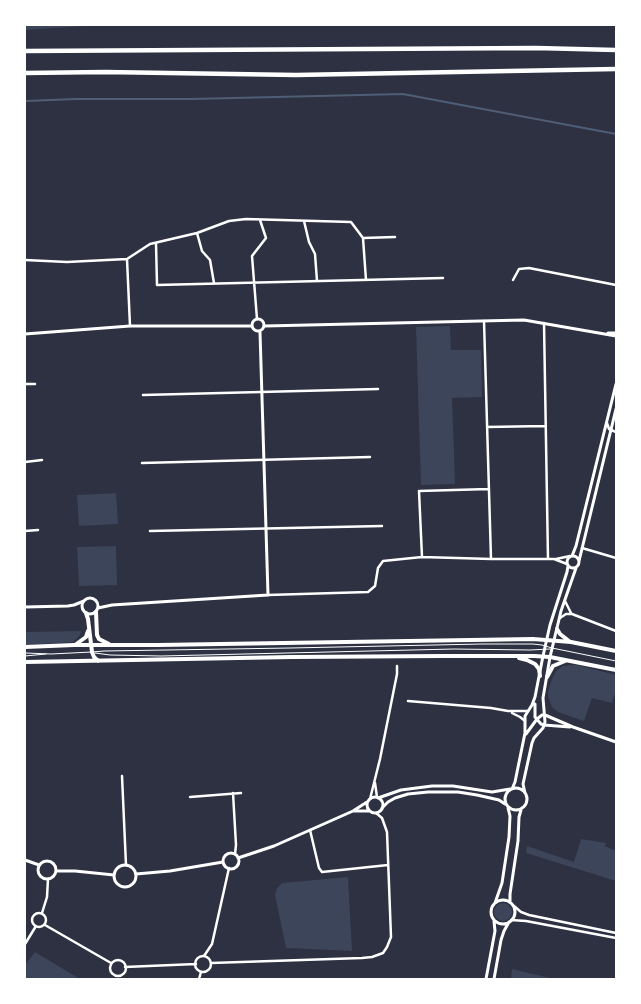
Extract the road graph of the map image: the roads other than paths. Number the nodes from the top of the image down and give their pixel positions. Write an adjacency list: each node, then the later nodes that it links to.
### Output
1 (616, 50): 2 (highway)
2 (25, 51)
3 (616, 69): 4 (highway)
4 (25, 73)
5 (260, 220): 6 (street); 7 (street); 17 (street)
6 (304, 221): 9 (street); 16 (street)
7 (197, 233): 10 (street); 18 (street)
8 (396, 237): 9 (street)
9 (363, 238): 14 (street)
10 (156, 243): 11 (street); 18 (street)
11 (127, 259): 12 (street); 23 (street)
12 (25, 260)
13 (443, 278): 14 (street)
14 (366, 280): 16 (street)
15 (513, 280): 19 (street)
16 (317, 281): 17 (street)
17 (254, 282): 18 (street); 20 (street)
18 (214, 284)
19 (616, 285)
20 (257, 319): 24 (street); 25 (street)
21 (484, 320): 22 (street); 25 (street); 37 (street)
22 (544, 322): 28 (street); 38 (street)
23 (130, 326): 24 (street); 27 (street)
24 (252, 326): 26 (street)
25 (265, 326): 26 (street)
26 (260, 332): 33 (street)
27 (25, 334)
28 (616, 335)
29 (25, 384): 30 (street)
30 (35, 384)
31 (616, 384): 36 (street)
32 (378, 389): 33 (street)
33 (262, 392): 34 (street); 43 (street)
34 (144, 395)
35 (616, 409): 39 (street)
36 (607, 420): 39 (street); 53 (street)
37 (487, 426): 38 (street); 46 (street)
38 (546, 426): 57 (street)
39 (611, 430): 40 (street); 52 (street)
40 (616, 432)
41 (370, 458): 43 (street)
42 (42, 460): 44 (street)
43 (264, 460): 45 (street); 48 (street)
44 (25, 462)
45 (142, 463)
46 (489, 489): 54 (street); 56 (street)
47 (382, 526): 48 (street)
48 (266, 528): 51 (street); 62 (street)
49 (38, 530): 50 (street)
50 (25, 531)
51 (150, 531)
52 (582, 548): 55 (street); 59 (street)
53 (571, 556): 58 (street); 59 (street); 60 (street)
54 (422, 557): 56 (street); 62 (street)
55 (616, 558)
56 (491, 559): 57 (street)
57 (548, 559): 58 (street)
58 (554, 559): 60 (street)
59 (579, 561): 61 (street)
60 (568, 565): 61 (street); 77 (street)
61 (576, 568): 64 (street)
62 (268, 595): 66 (street)
63 (84, 601): 65 (street); 67 (street); 69 (street)
64 (565, 601): 72 (street); 73 (street)
65 (97, 603): 66 (street); 70 (street)
66 (112, 605): 70 (street)
67 (68, 606): 68 (street); 69 (street)
68 (25, 607)
69 (83, 609): 71 (street)
70 (97, 610): 71 (street); 81 (highway)
71 (86, 613): 74 (highway)
72 (572, 614): 73 (street); 76 (street)
73 (560, 619): 75 (street)
74 (89, 626): 80 (highway); 82 (highway)
75 (557, 629): 78 (street); 79 (highway)
76 (616, 631)
77 (546, 640): 78 (highway); 81 (highway); 84 (street)
78 (554, 640): 79 (highway); 85 (street)
79 (571, 642): 86 (highway)
80 (74, 645): 82 (highway); 83 (highway)
81 (114, 645): 82 (highway)
82 (90, 646): 87 (highway)
83 (25, 647)
84 (544, 648): 85 (lane); 85 (lane); 87 (lane); 87 (lane); 92 (street)
85 (552, 648): 93 (street); 96 (lane)
86 (616, 651)
87 (92, 652): 89 (lane); 95 (highway)
88 (25, 653): 89 (lane)
89 (51, 654): 90 (lane)
90 (25, 656)
91 (510, 656): 92 (highway); 95 (highway); 100 (highway)
92 (543, 656): 93 (highway); 100 (street)
93 (550, 657): 94 (highway); 101 (street)
94 (569, 660): 99 (highway); 101 (highway)
95 (98, 661): 97 (highway)
96 (616, 661)
97 (25, 662)
98 (397, 666): 114 (street)
99 (616, 670)
100 (540, 676): 102 (street)
101 (547, 677): 106 (street)
102 (536, 694): 105 (street); 107 (street)
103 (408, 701): 104 (street)
104 (508, 711): 105 (street); 108 (street)
105 (528, 711): 108 (street)
106 (545, 715): 107 (street); 109 (street); 110 (street)
107 (537, 719): 109 (street); 111 (street)
108 (526, 722): 111 (street)
109 (544, 725): 110 (street); 116 (street)
110 (573, 727): 112 (street)
111 (524, 740): 115 (street)
112 (616, 742)
113 (122, 776): 135 (street)
114 (375, 781): 120 (street); 121 (street)
115 (511, 789): 116 (street); 120 (street); 122 (street)
116 (525, 792): 125 (street)
117 (233, 793): 118 (street); 119 (street); 130 (street)
118 (241, 793)
119 (190, 796)
120 (378, 797): 121 (street); 123 (street)
121 (368, 800): 126 (street); 127 (street)
122 (505, 804): 123 (street); 124 (street)
123 (382, 808): 128 (street)
124 (508, 808): 125 (street); 143 (street)
125 (521, 810): 142 (street)
126 (353, 811): 127 (street); 129 (street)
127 (370, 811): 128 (street)
128 (376, 813): 136 (street)
129 (310, 830): 131 (street); 136 (street)
130 (235, 854): 131 (street); 133 (street)
131 (238, 858): 137 (street)
132 (25, 860): 134 (street)
133 (223, 862): 137 (street); 139 (street)
134 (39, 865): 138 (street); 141 (street)
135 (126, 865): 139 (street); 140 (street)
136 (388, 865): 155 (street)
137 (229, 868): 153 (street)
138 (56, 871): 140 (street); 141 (street)
139 (136, 874): 140 (street)
140 (114, 875)
141 (48, 879): 145 (street)
142 (510, 902): 143 (street); 144 (street)
143 (495, 903): 146 (street)
144 (514, 906): 147 (street); 150 (street)
145 (42, 913): 148 (street); 149 (street)
146 (494, 920): 147 (street); 161 (street)
147 (510, 921): 151 (street); 162 (street)
148 (45, 925): 149 (street); 154 (street)
149 (36, 926): 152 (street)
150 (616, 933)
151 (616, 938)
152 (25, 944)
153 (204, 956): 155 (street); 156 (street)
154 (111, 963): 157 (street); 159 (street)
155 (211, 963): 158 (street)
156 (196, 964): 157 (street); 158 (street)
157 (125, 967): 159 (street)
158 (202, 972): 160 (street)
159 (120, 977)
160 (199, 979)
161 (486, 979)
162 (494, 979)

